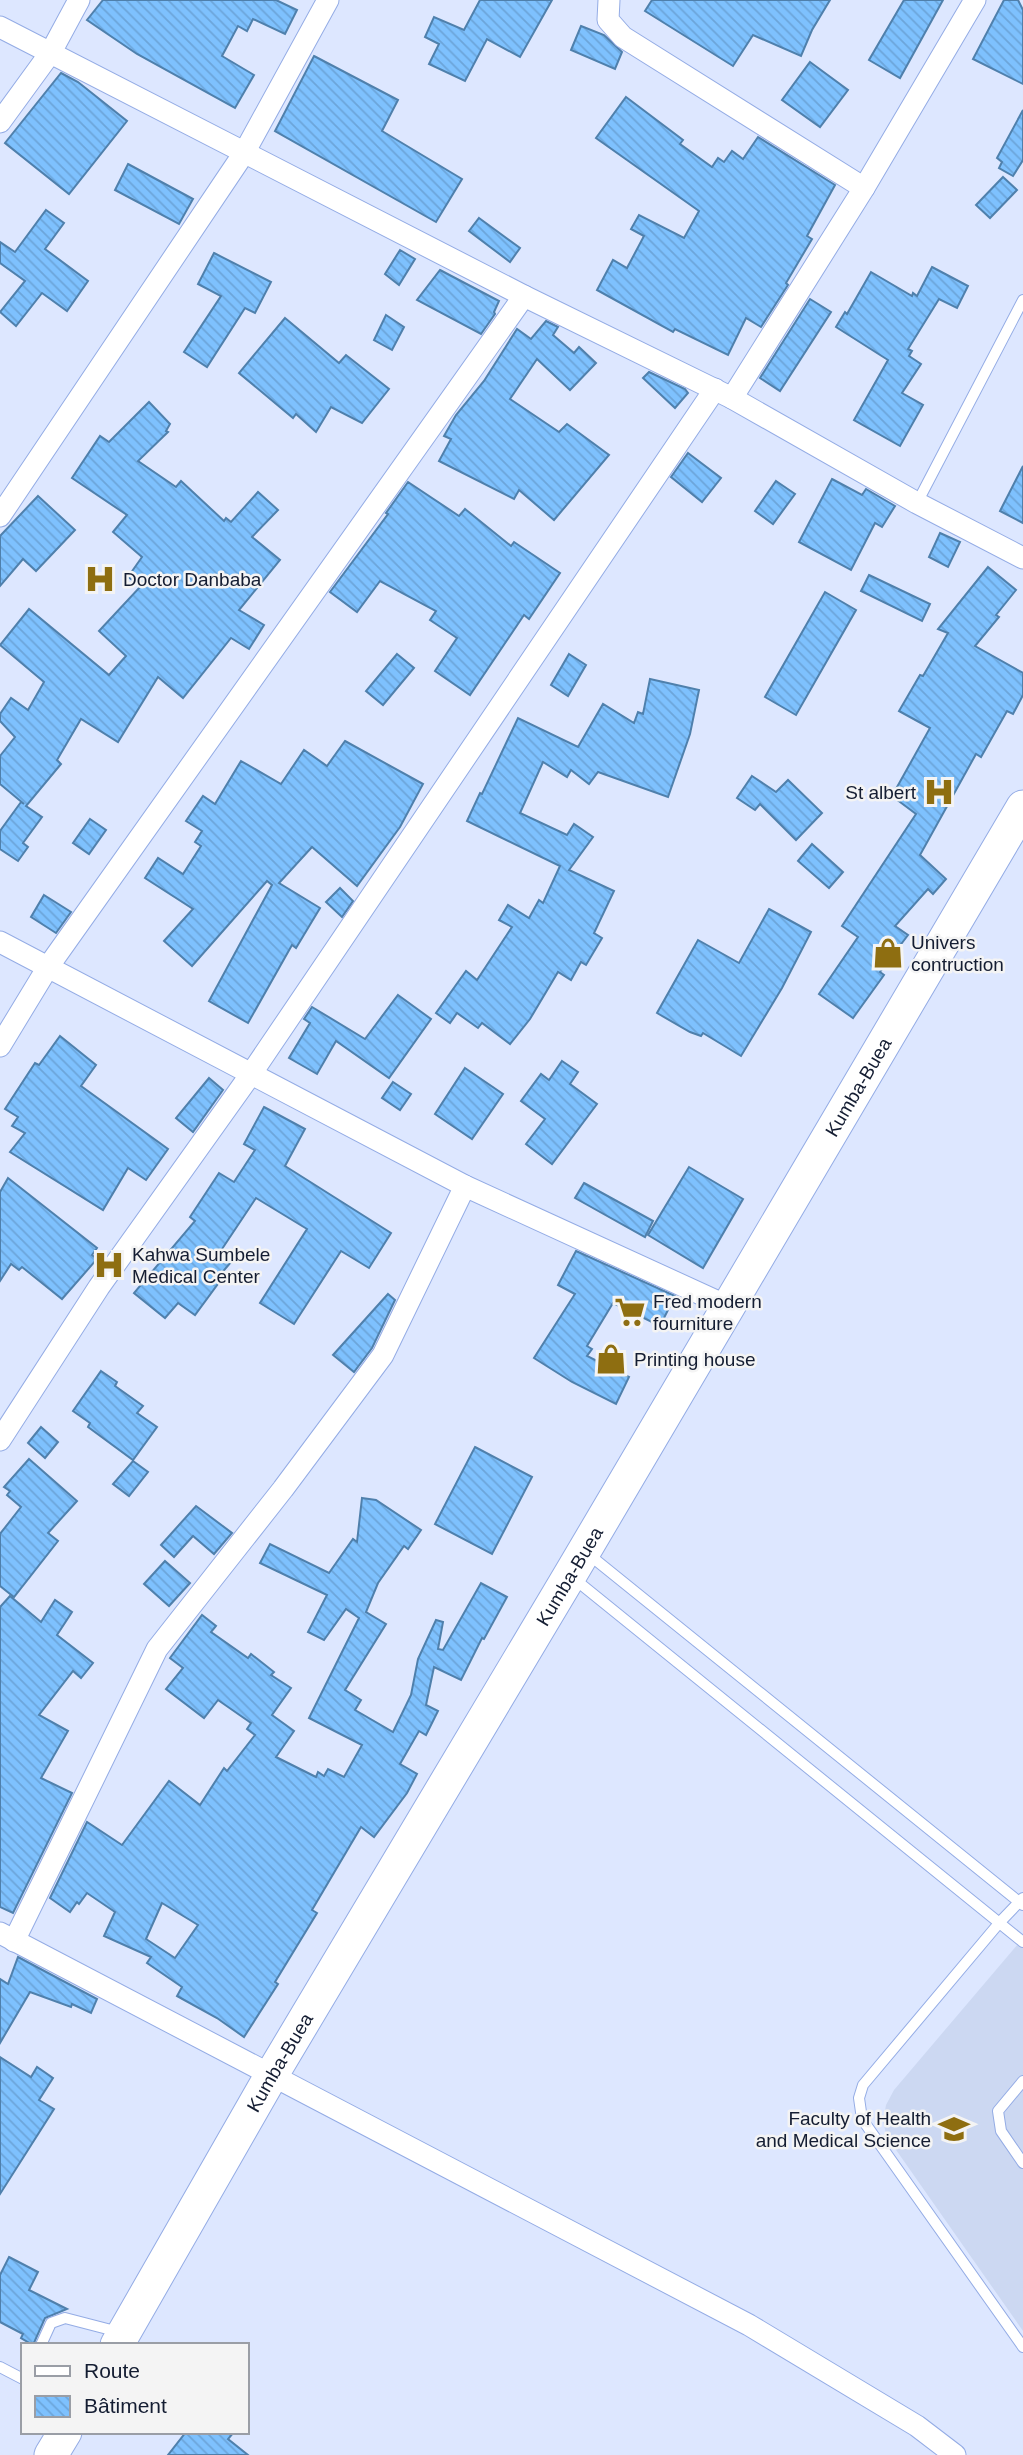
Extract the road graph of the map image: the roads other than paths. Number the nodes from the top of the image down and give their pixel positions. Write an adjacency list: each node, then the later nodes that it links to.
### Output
1 (79, 0): 6 (street)
2 (328, 0): 8 (street)
3 (610, 0): 9 (street)
4 (964, 4): 9 (street)
5 (0, 27): 6 (street)
6 (51, 52): 7 (street); 8 (street)
7 (0, 122)
8 (244, 153): 10 (street); 13 (street)
9 (864, 188): 12 (street)
10 (524, 296): 12 (street); 19 (street)
11 (1023, 300): 14 (lane)
12 (723, 394): 14 (street); 21 (street)
13 (7, 492): 15 (street)
14 (916, 503): 16 (street)
15 (0, 516)
16 (1023, 558)
17 (1023, 807): 23 (highway, Kumba-Buea)
18 (0, 942): 19 (street)
19 (48, 967): 20 (street); 21 (street)
20 (0, 1046)
21 (251, 1074): 22 (street); 24 (street)
22 (465, 1186): 23 (street); 28 (street)
23 (727, 1306): 25 (highway, Kumba-Buea)
24 (0, 1440)
25 (577, 1563): 26 (lane); 27 (lane); 30 (highway, Kumba-Buea)
26 (1022, 1902): 27 (lane)
27 (1000, 1922): 29 (lane); 35 (lane)
28 (7, 1937): 30 (street)
29 (1023, 1942)
30 (271, 2076): 33 (highway, Kumba-Buea); 40 (street)
31 (1023, 2081): 32 (lane)
32 (1023, 2163)
33 (121, 2339): 34 (lane)
34 (42, 2343)
35 (1023, 2347)
36 (0, 2367): 37 (lane)
37 (21, 2378)
38 (64, 2434): 39 (highway)
39 (51, 2455)
40 (955, 2455)

